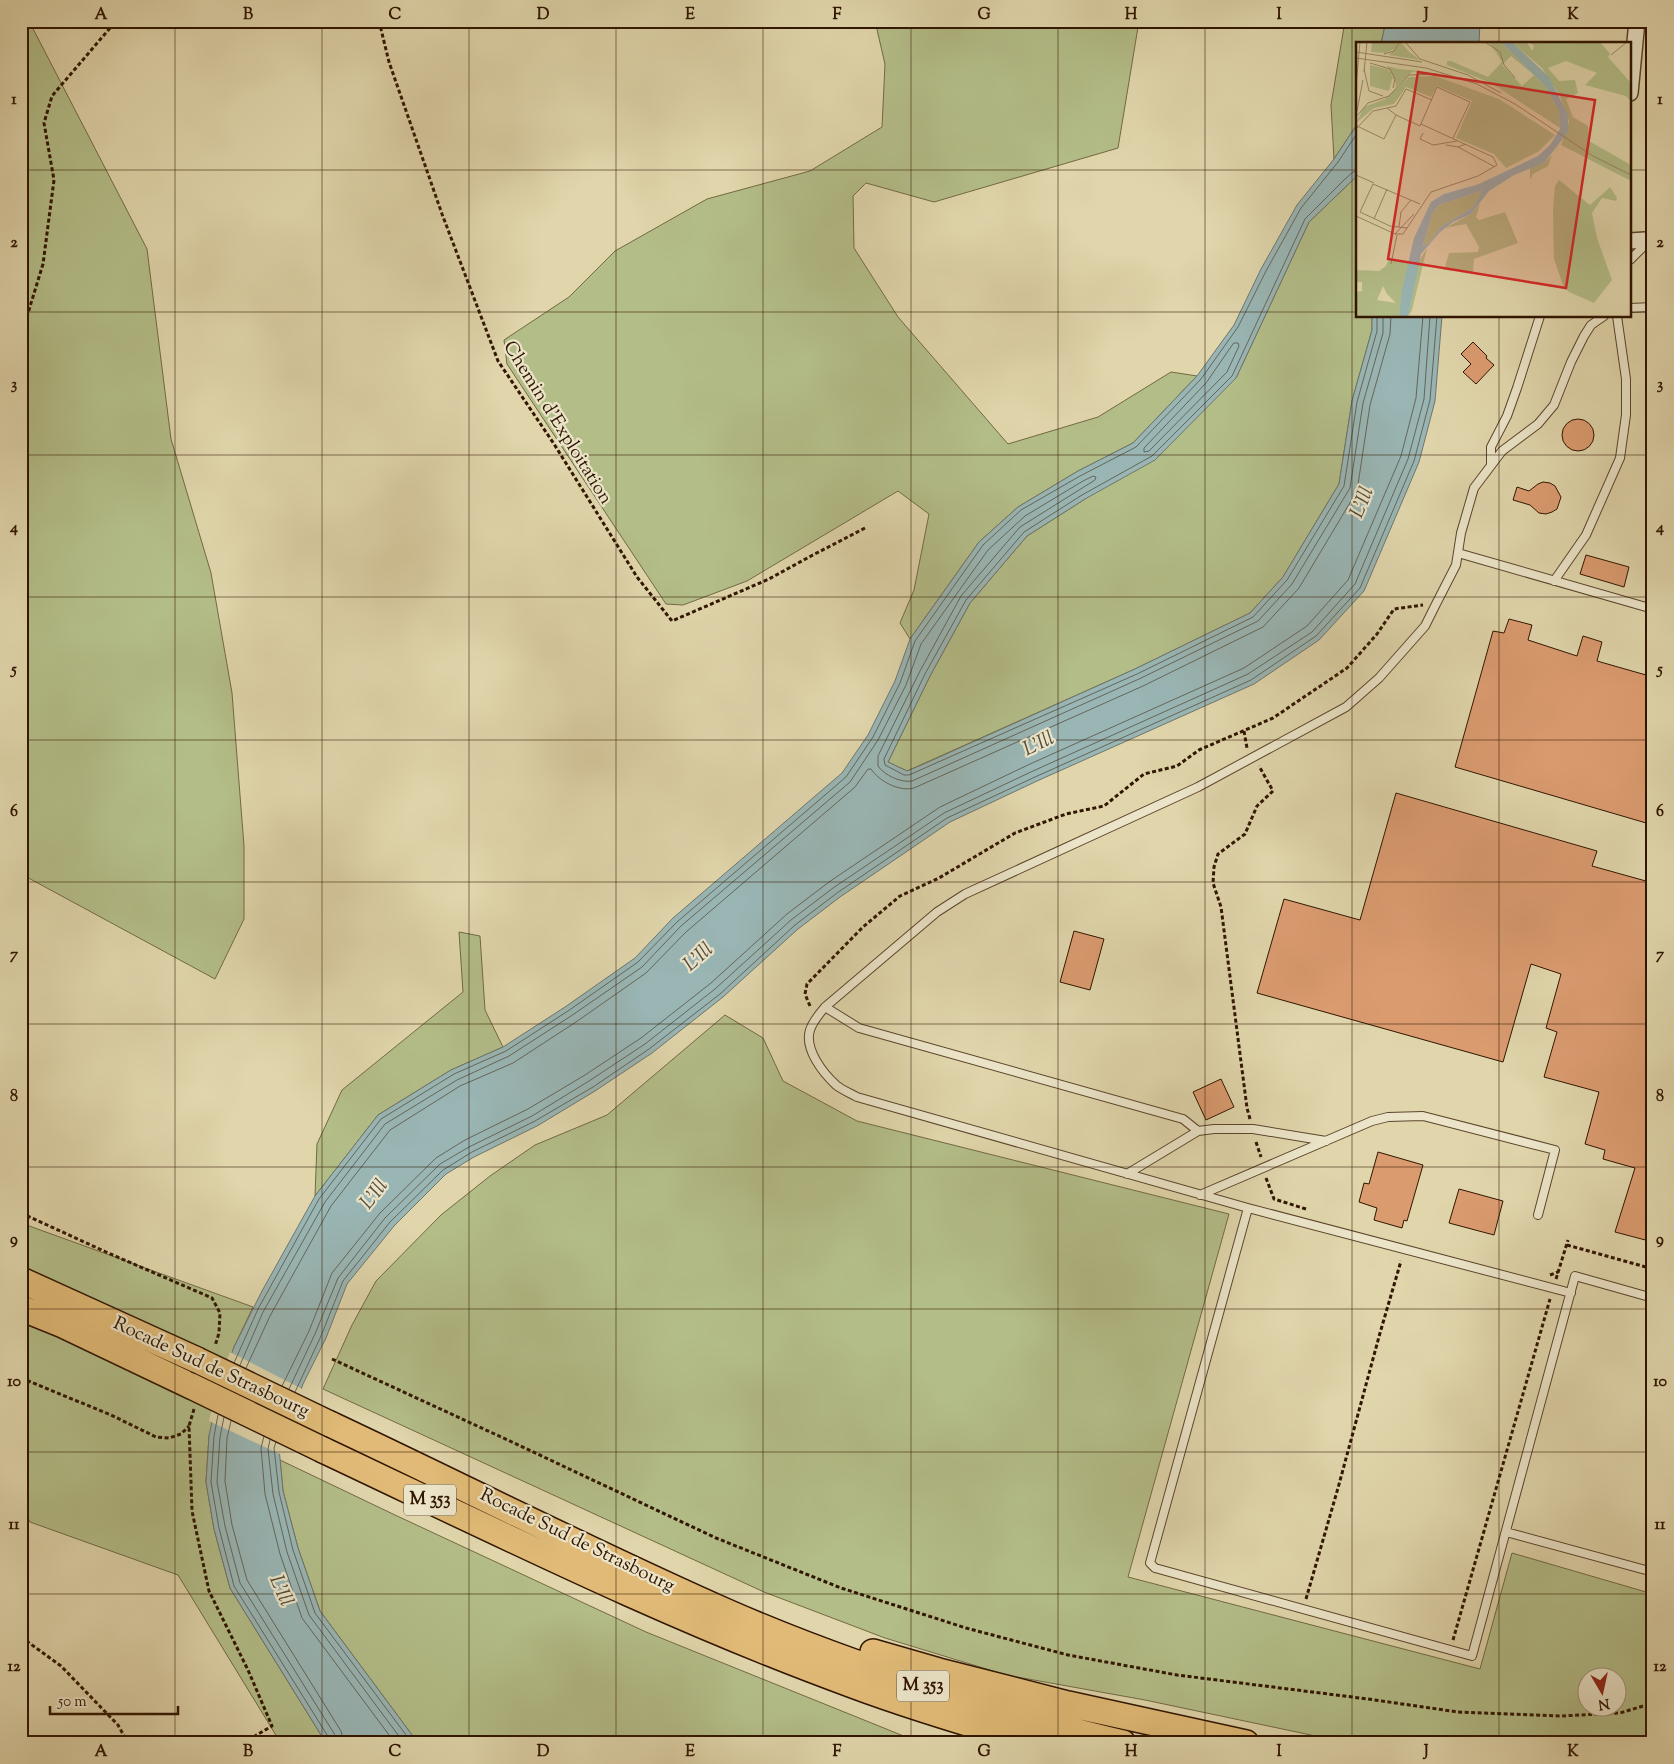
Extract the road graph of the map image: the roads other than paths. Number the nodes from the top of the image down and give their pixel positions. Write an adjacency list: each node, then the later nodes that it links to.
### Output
1 (1637, 21): 2 (street)
2 (1632, 72)
3 (1632, 241): 4 (street)
4 (1651, 242): 5 (lane)
5 (1632, 258)
6 (1632, 308): 7 (lane)
7 (1653, 308)
8 (1540, 318): 11 (lane)
9 (1601, 318): 11 (lane)
10 (1616, 318): 13 (lane)
11 (1491, 465): 12 (lane)
12 (1458, 553): 13 (lane); 15 (lane)
13 (1554, 581): 14 (lane)
14 (1653, 609)
15 (825, 1006): 16 (lane); 18 (lane)
16 (1198, 1131): 17 (lane); 18 (lane)
17 (1326, 1141): 19 (lane); 21 (lane)
18 (1127, 1174): 19 (lane)
19 (1200, 1195): 20 (lane)
20 (1248, 1208): 23 (lane); 26 (lane)
21 (1538, 1215)
22 (21, 1280): 28 (highway, Rocade Sud de Strasbourg / M 353, bridge)
23 (1571, 1293): 24 (lane); 26 (lane)
24 (1653, 1298)
25 (21, 1308): 29 (highway, Rocade Sud de Strasbourg / M 353, bridge)
26 (1506, 1532): 27 (lane)
27 (1653, 1572)
28 (729, 1613): 32 (highway, Rocade Sud de Strasbourg / M 353); 33 (highway)
29 (850, 1684): 30 (highway); 31 (highway, Rocade Sud de Strasbourg / M 353)
30 (979, 1743)
31 (1034, 1743)
32 (1123, 1743)
33 (1246, 1743)

